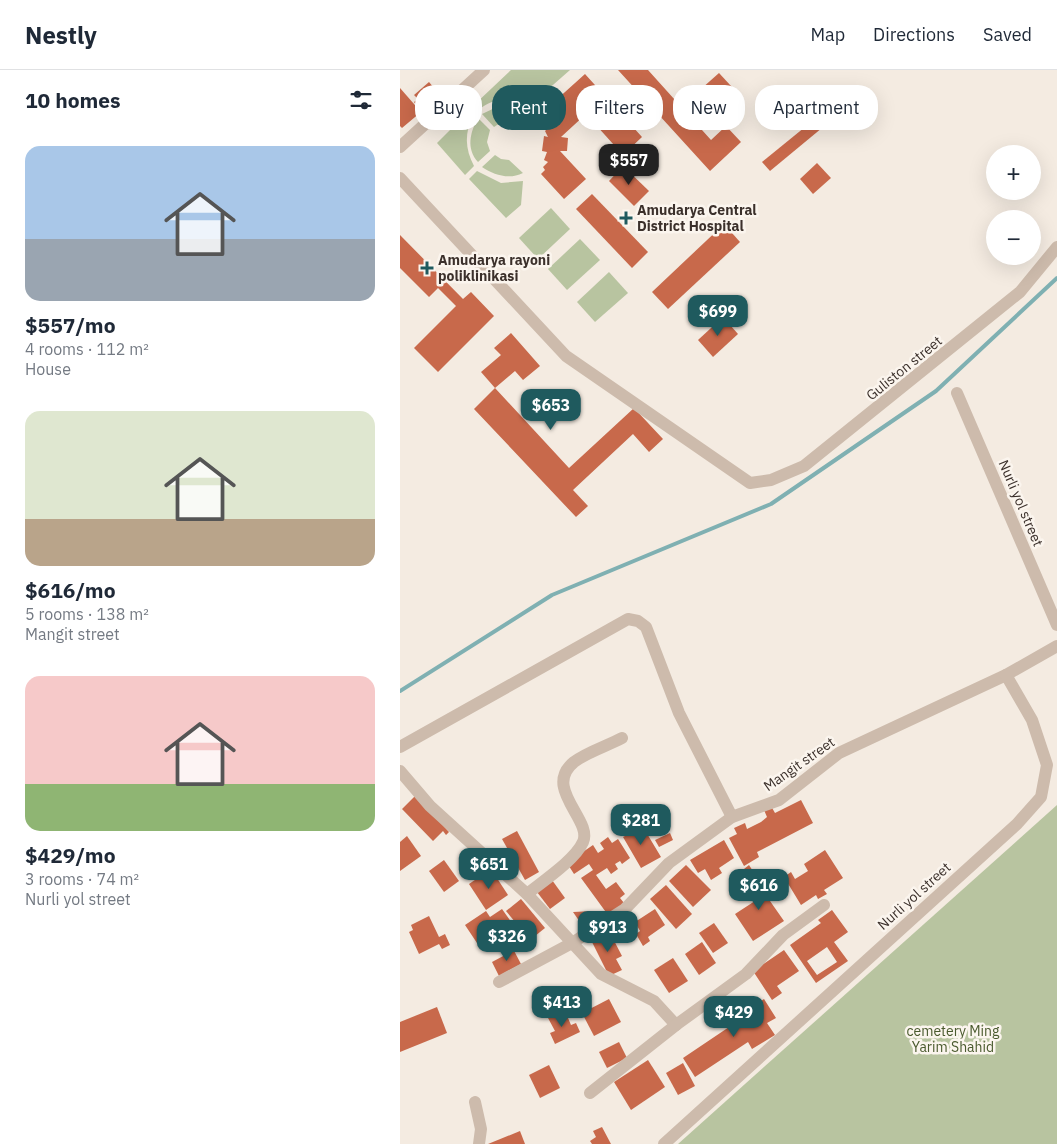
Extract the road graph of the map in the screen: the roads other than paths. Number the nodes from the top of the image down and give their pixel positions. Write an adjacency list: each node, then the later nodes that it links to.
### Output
1 (484, 70): 2 (street)
2 (400, 147)
3 (400, 178): 4 (street, Guliston street)
4 (1057, 247)
5 (957, 393): 6 (street, Nurli yol street)
6 (1057, 625)
7 (1057, 646): 8 (street)
8 (1006, 675): 12 (street, Mangit street); 21 (street, Nurli yol street)
9 (622, 738): 13 (street)
10 (400, 747): 12 (street)
11 (400, 771): 13 (street)
12 (732, 817): 15 (street, Mangit street)
13 (527, 894): 15 (street)
14 (824, 905): 17 (street)
15 (572, 943): 16 (street, Mangit street); 17 (street)
16 (499, 982)
17 (676, 1024): 18 (street)
18 (590, 1093)
19 (475, 1102): 20 (street)
20 (479, 1144)
21 (664, 1144)

